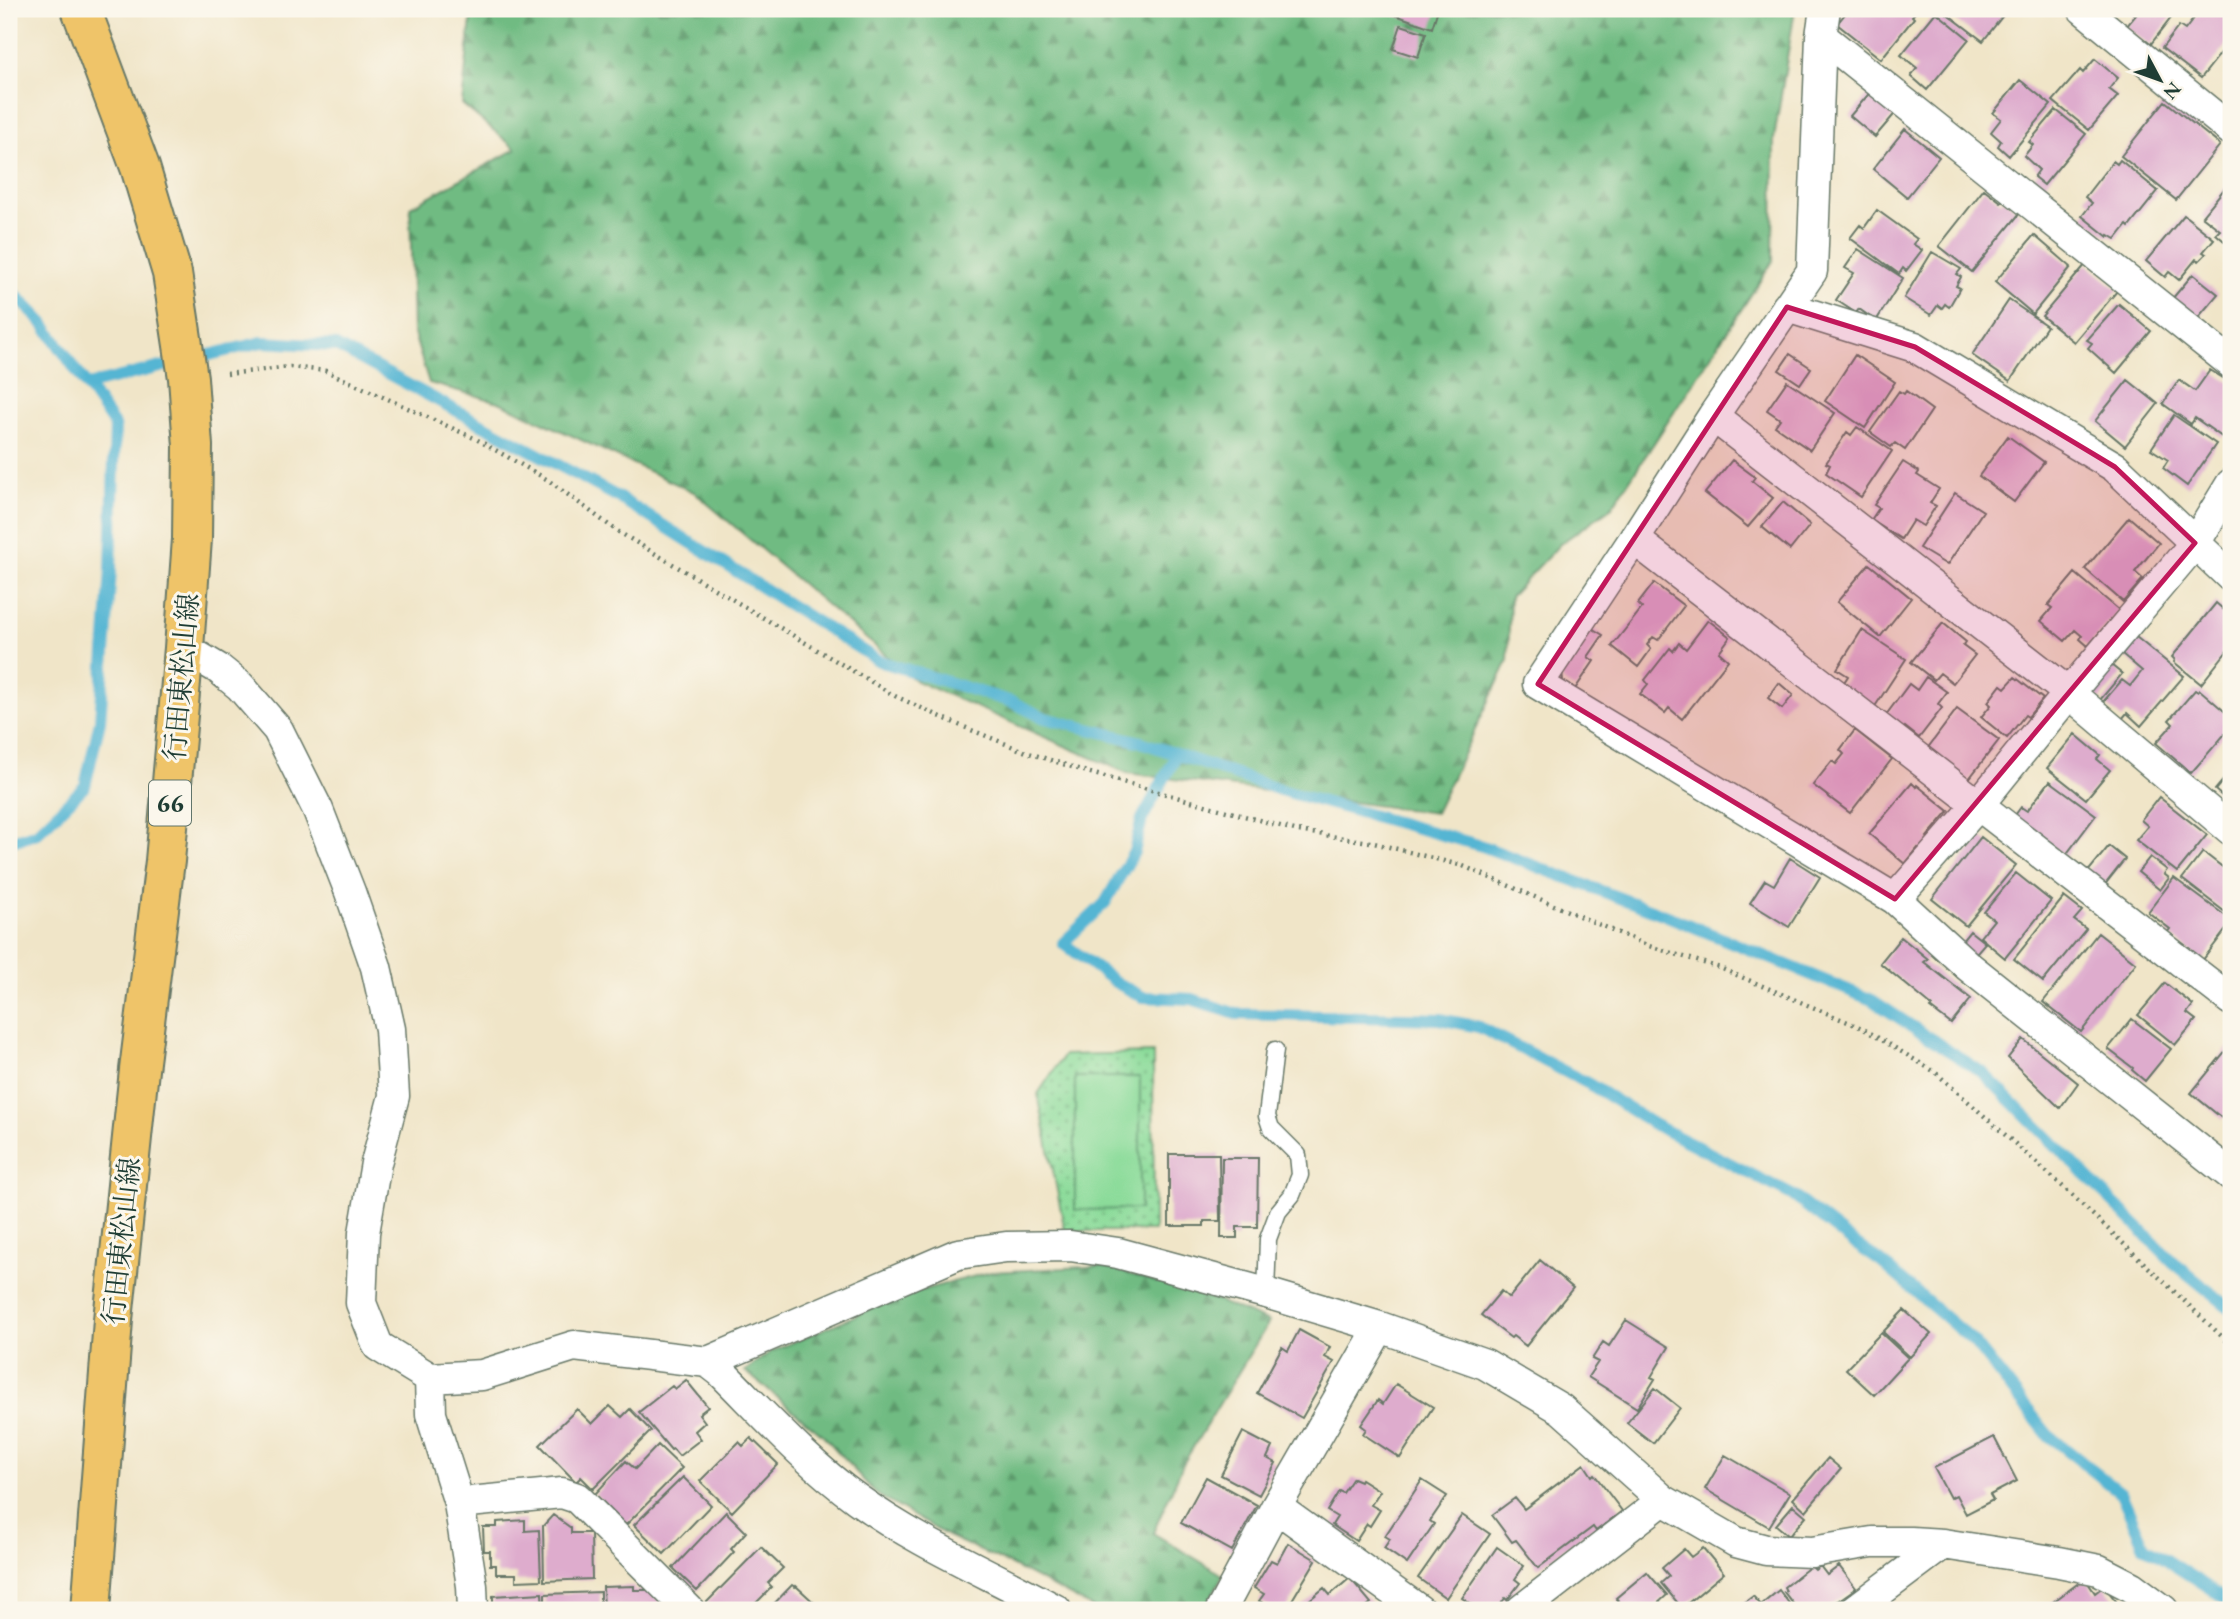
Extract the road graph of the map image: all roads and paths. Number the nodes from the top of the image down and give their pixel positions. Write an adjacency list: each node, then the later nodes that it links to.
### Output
1 (81, 9): 7 (main road, 行田東松山線 / 66)
2 (2084, 9): 4 (street)
3 (1823, 22): 5 (street); 6 (street)
4 (2231, 131)
5 (1787, 307): 8 (street); 11 (street)
6 (2231, 363)
7 (188, 378): 13 (main road, 行田東松山線 / 66); 23 (path)
8 (1713, 416): 10 (street); 14 (street)
9 (2231, 484): 11 (street)
10 (1634, 539): 15 (street); 17 (street)
11 (2195, 543): 12 (street); 14 (street)
12 (2231, 577)
13 (184, 648): 25 (street); 30 (main road, 行田東松山線 / 66)
14 (2069, 693): 15 (street); 16 (street)
15 (1979, 804): 17 (street); 18 (street)
16 (2231, 830)
17 (1895, 900): 20 (street)
18 (2231, 1000)
19 (1275, 1050): 21 (lane)
20 (2231, 1175)
21 (1266, 1293): 22 (street); 24 (street)
22 (1380, 1327): 26 (street); 28 (street)
23 (2231, 1345)
24 (708, 1362): 25 (street); 33 (street)
25 (430, 1378): 27 (street)
26 (1663, 1500): 29 (street); 36 (street)
27 (459, 1503): 31 (street); 32 (street)
28 (1276, 1507): 34 (street); 35 (street)
29 (1943, 1544): 37 (street); 38 (street)
30 (91, 1610)
31 (473, 1610)
32 (689, 1610)
33 (1056, 1610)
34 (1221, 1610)
35 (1419, 1610)
36 (1521, 1610)
37 (1855, 1610)
38 (2163, 1610)

